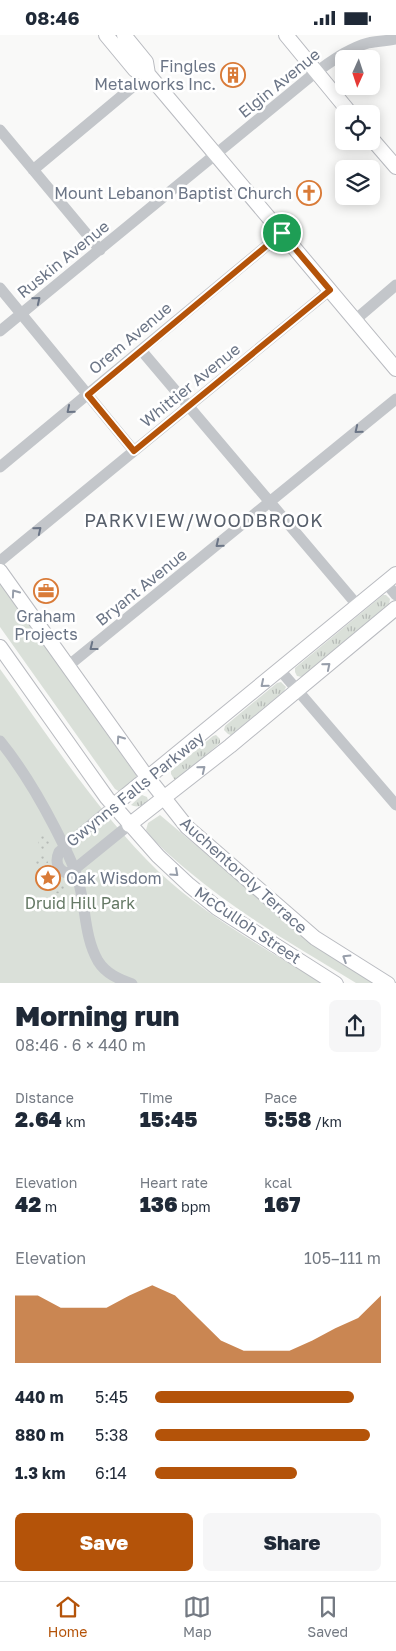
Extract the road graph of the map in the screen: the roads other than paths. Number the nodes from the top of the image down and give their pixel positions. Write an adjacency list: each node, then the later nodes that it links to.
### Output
1 (106, 35): 6 (main road)
2 (124, 35): 6 (main road)
3 (286, 35): 5 (main road)
4 (396, 39): 5 (street, Elgin Avenue)
5 (316, 72): 7 (main road); 10 (street, Elgin Avenue)
6 (148, 73): 10 (main road); 12 (street)
7 (344, 105)
8 (0, 130): 12 (street)
9 (380, 148): 11 (main road)
10 (217, 155): 13 (main road); 14 (street, Ruskin Avenue)
11 (396, 167)
12 (33, 170): 14 (street)
13 (282, 233): 17 (main road); 21 (street, Orem Avenue)
14 (100, 250): 18 (street, Ruskin Avenue, one-way to 14)
15 (396, 285): 19 (street)
16 (0, 289): 18 (street)
17 (330, 290): 19 (main road); 25 (street, Whittier Avenue)
18 (21, 314): 20 (street, Ruskin Avenue); 23 (street)
19 (355, 320): 22 (main road)
20 (0, 331)
21 (141, 350): 23 (street, Orem Avenue); 25 (street)
22 (396, 369)
23 (88, 395): 26 (street); 27 (street, Orem Avenue, one-way to 27)
24 (396, 399): 28 (street, Bryant Avenue, one-way to 28)
25 (188, 406): 26 (street, Whittier Avenue); 28 (street)
26 (134, 451): 29 (street, Whittier Avenue, one-way to 26)
27 (0, 467)
28 (271, 502): 33 (street); 36 (street, Bryant Avenue, one-way to 36)
29 (0, 561)
30 (0, 571): 36 (main road, Auchentoroly Terrace, one-way to 30)
31 (391, 579): 32 (street); 33 (main road, Gwynns Falls Parkway)
32 (396, 595)
33 (358, 606): 37 (main road, Gwynns Falls Parkway)
34 (396, 608): 38 (main road, Gwynns Falls Parkway, one-way to 34)
35 (0, 647): 43 (main road, McCulloh Street)
36 (68, 666): 40 (main road, Auchentoroly Terrace, one-way to 36)
37 (280, 670): 38 (street); 40 (main road, Gwynns Falls Parkway, one-way to 40)
38 (299, 690): 41 (main road, Gwynns Falls Parkway, one-way to 38); 42 (street)
39 (0, 741): 45 (street)
40 (148, 779): 41 (main road, Auchentoroly Terrace); 43 (main road, Gwynns Falls Parkway)
41 (164, 799): 44 (main road, Gwynns Falls Parkway); 49 (main road, Auchentoroly Terrace, one-way to 41)
42 (396, 805)
43 (113, 806): 44 (main road, McCulloh Street); 45 (street, Gwynns Falls Parkway)
44 (129, 825): 46 (street, Gwynns Falls Parkway); 48 (main road, McCulloh Street, one-way to 48)
45 (64, 846): 46 (street, Gwynns Falls Parkway)
46 (74, 869): 47 (street)
47 (132, 983)
48 (336, 983)
49 (388, 983)

